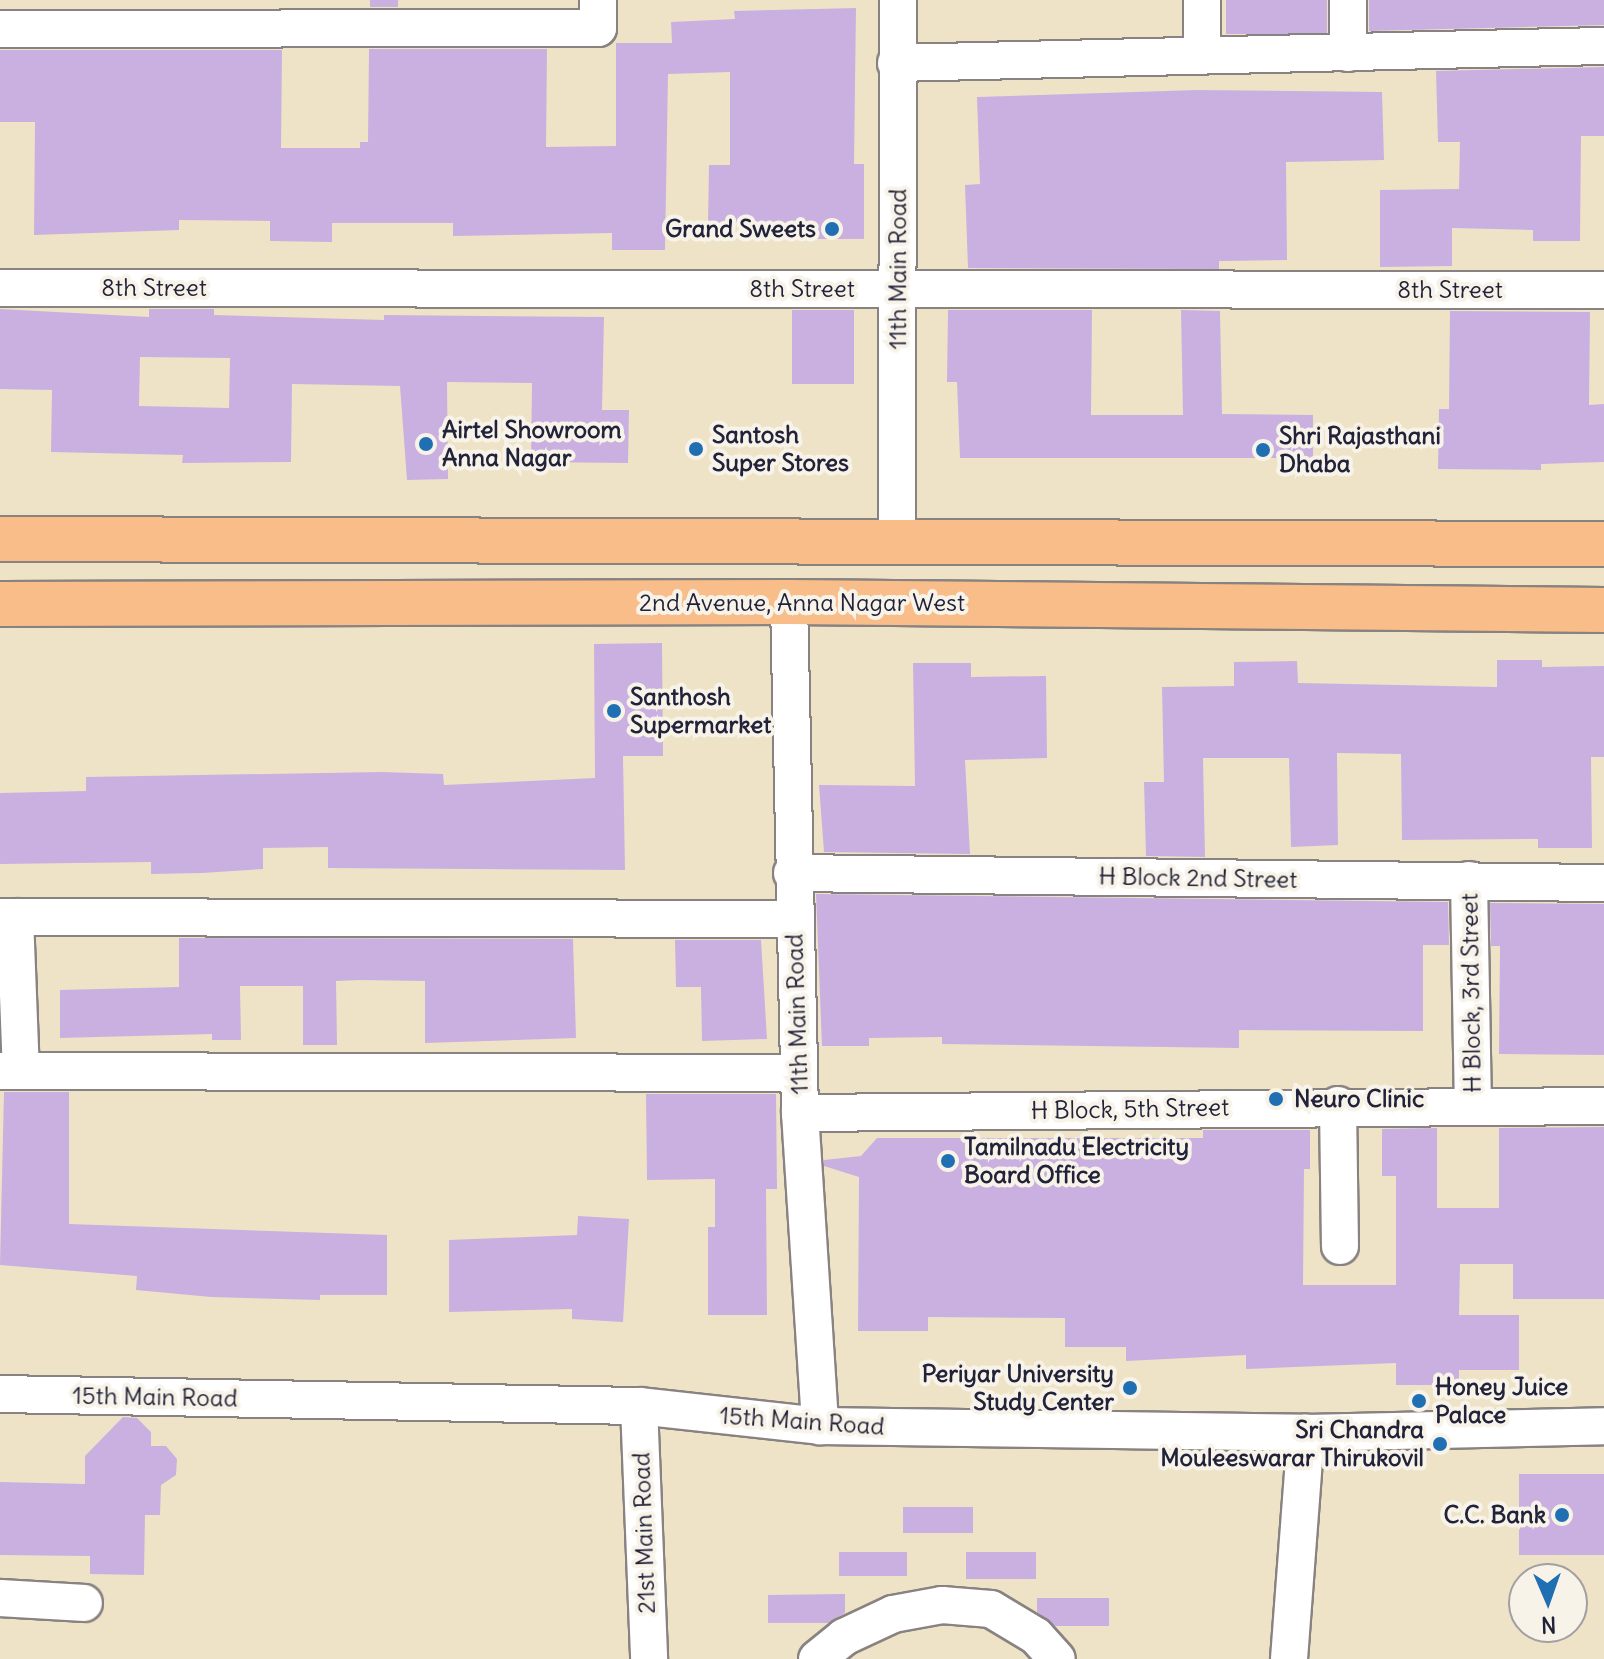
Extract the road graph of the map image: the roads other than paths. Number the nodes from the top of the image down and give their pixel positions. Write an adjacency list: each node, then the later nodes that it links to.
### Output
1 (598, 0): 6 (street)
2 (898, 0): 11 (street, 11th Main Road)
3 (1202, 0): 10 (street)
4 (1348, 0): 9 (street)
5 (85, 13): 6 (street); 7 (street)
6 (458, 15)
7 (0, 29)
8 (1604, 46): 9 (street)
9 (1348, 53): 10 (street)
10 (1202, 54): 11 (street)
11 (896, 63): 13 (street, 11th Main Road)
12 (0, 288): 13 (street, 8th Street)
13 (899, 289): 14 (street, 8th Street); 16 (street, 11th Main Road)
14 (1604, 290)
15 (0, 539): 16 (main road)
16 (897, 539): 17 (main road)
17 (1604, 544)
18 (789, 602): 19 (main road, 2nd Avenue, Anna Nagar West); 20 (main road, 2nd Avenue, Anna Nagar West); 21 (street, 11th Main Road)
19 (0, 604)
20 (1604, 610)
21 (792, 873): 22 (street, H Block 2nd Street); 25 (street, 11th Main Road)
22 (1469, 880): 23 (street, H Block 2nd Street); 29 (street, H Block, 3rd Street)
23 (1604, 883)
24 (8, 917): 25 (street); 26 (street)
25 (793, 919): 27 (street, 11th Main Road)
26 (11, 1071): 27 (street)
27 (799, 1073): 31 (street, 11th Main Road)
28 (1338, 1105): 29 (street, H Block, 5th Street); 31 (street, H Block, 5th Street); 32 (street)
29 (1473, 1106): 30 (street, H Block, 5th Street)
30 (1604, 1106)
31 (800, 1113): 35 (street, 11th Main Road)
32 (1340, 1246)
33 (0, 1394): 34 (street, 15th Main Road)
34 (639, 1406): 35 (street, 15th Main Road); 40 (street, 21st Main Road)
35 (820, 1426): 37 (street, 15th Main Road)
36 (1604, 1426): 37 (street, 15th Main Road)
37 (1306, 1433): 43 (street)
38 (0, 1598): 39 (street)
39 (84, 1603)
40 (649, 1659)
41 (817, 1659): 42 (street)
42 (1057, 1659)
43 (1289, 1659)

